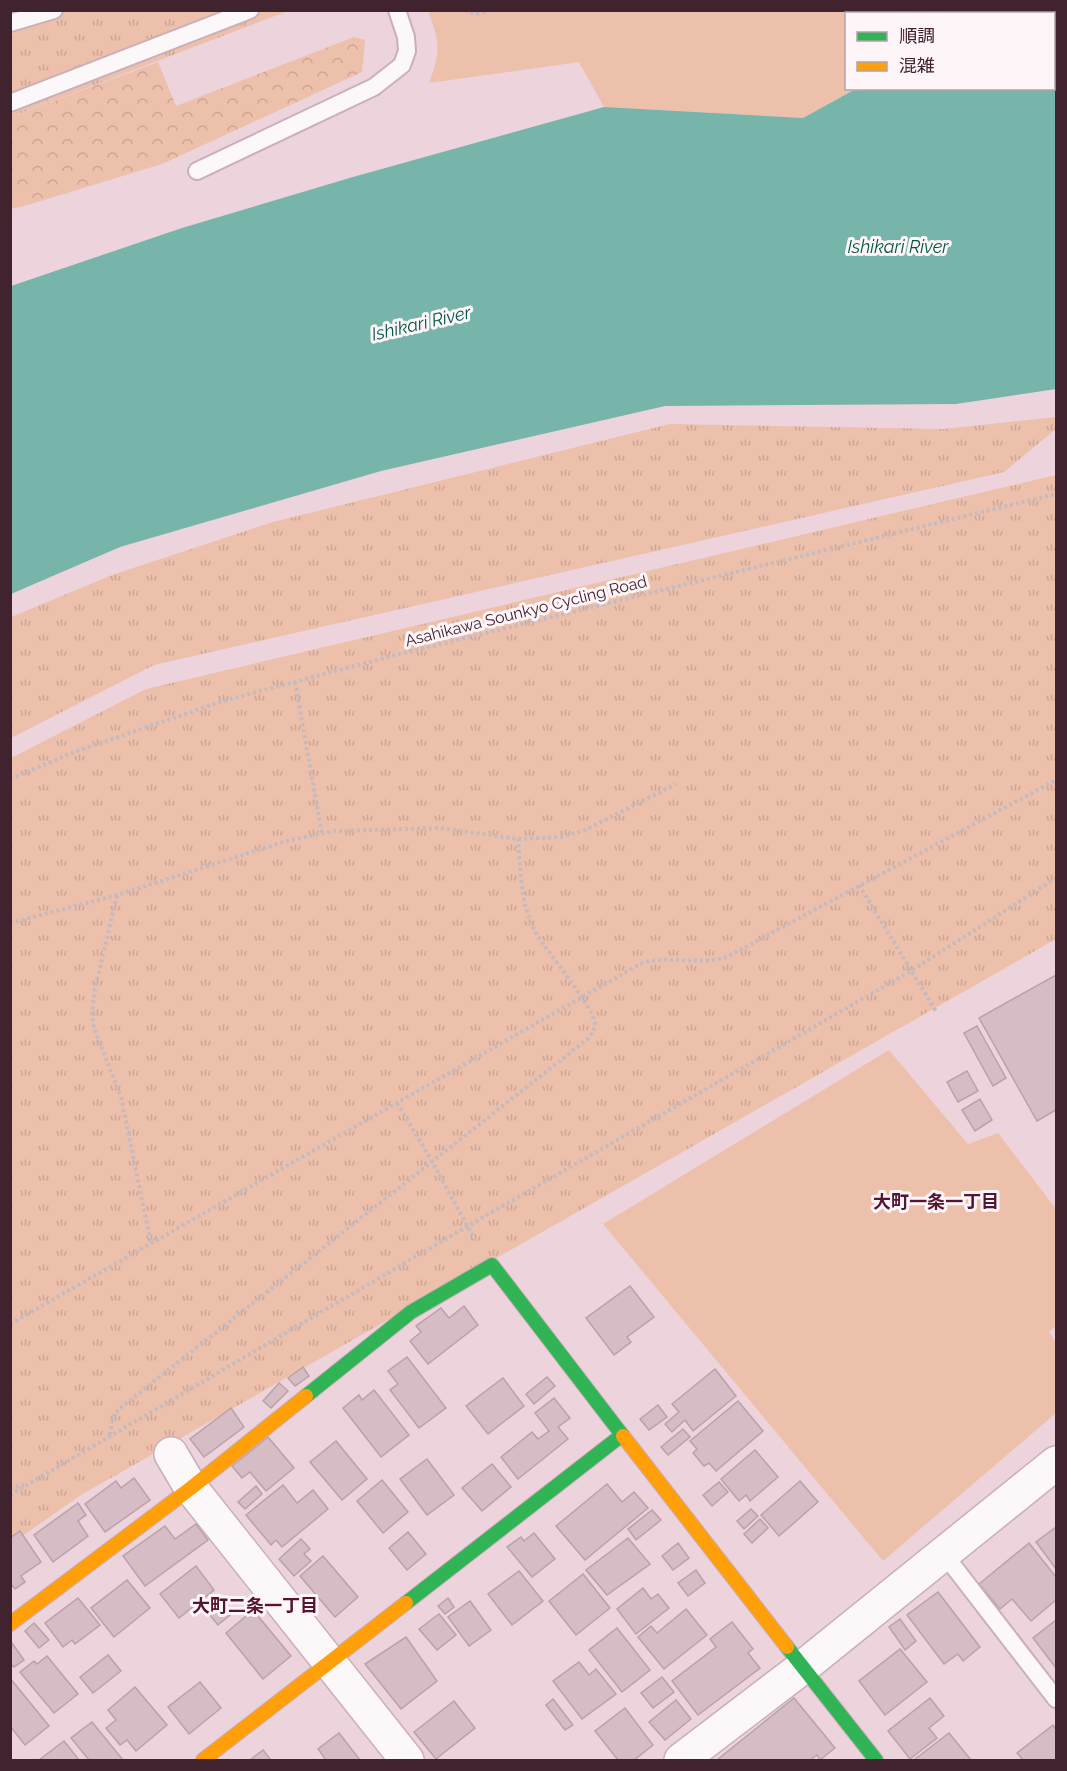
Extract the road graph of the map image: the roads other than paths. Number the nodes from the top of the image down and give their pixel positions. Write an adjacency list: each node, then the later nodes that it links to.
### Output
1 (54, 10): 4 (lane)
2 (250, 10): 5 (lane)
3 (397, 10): 6 (lane)
4 (10, 22)
5 (10, 103)
6 (197, 171)
7 (622, 1435): 10 (street); 13 (street); 14 (street)
8 (171, 1454): 10 (street)
9 (1056, 1463): 11 (street)
10 (191, 1488): 12 (street); 13 (street)
11 (944, 1554): 14 (street); 15 (lane)
12 (10, 1624)
13 (330, 1662): 16 (street); 17 (street)
14 (803, 1667): 18 (street); 19 (street)
15 (1056, 1699)
16 (203, 1761)
17 (407, 1761)
18 (681, 1761)
19 (876, 1761)

